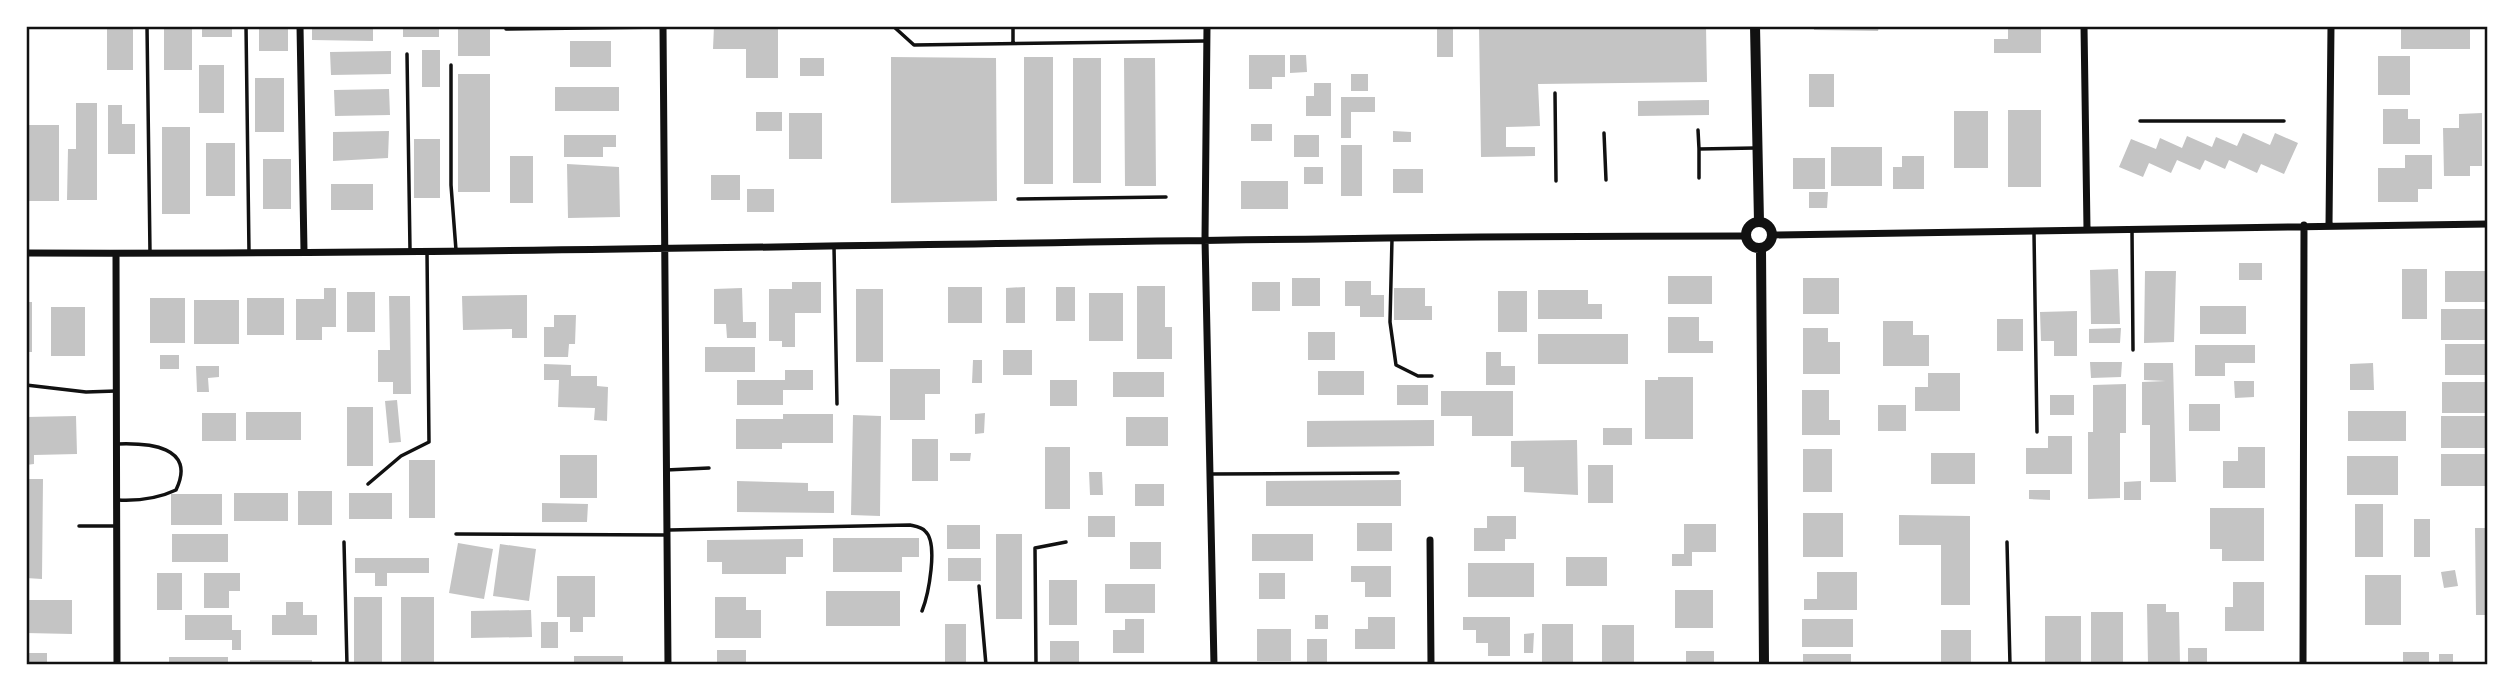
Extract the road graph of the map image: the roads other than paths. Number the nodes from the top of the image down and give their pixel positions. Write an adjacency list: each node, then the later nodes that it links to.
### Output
1 (147, 26): 48 (lane)
2 (246, 26): 43 (lane)
3 (300, 26): 42 (street)
4 (893, 26): 13 (lane)
5 (1013, 26): 13 (lane)
6 (1207, 26): 12 (street)
7 (1755, 26): 21 (street)
8 (2084, 26): 33 (street)
9 (2331, 26): 31 (street)
10 (663, 27): 11 (lane); 41 (street)
11 (506, 29)
12 (1207, 41): 13 (lane); 37 (street)
13 (1013, 43)
14 (407, 54): 44 (lane)
15 (451, 65): 46 (lane)
16 (1555, 93): 25 (lane)
17 (2140, 121): 18 (lane)
18 (2284, 121)
19 (1698, 130): 22 (lane)
20 (1604, 133): 24 (lane)
21 (1758, 148): 22 (lane); 28 (street)
22 (1699, 149): 23 (lane)
23 (1699, 178)
24 (1606, 180)
25 (1556, 181)
26 (1166, 197): 27 (lane)
27 (1018, 199)
28 (1759, 222): 35 (street); 36 (street)
29 (2488, 224): 31 (street)
30 (2304, 225): 31 (street); 32 (street); 82 (street)
31 (2329, 225)
32 (2132, 228): 33 (street); 50 (lane)
33 (2087, 229): 34 (street)
34 (2034, 230): 35 (street); 55 (lane)
35 (1771, 235): 40 (street)
36 (1746, 236): 38 (street); 40 (street)
37 (1205, 239): 38 (street); 39 (street); 60 (street)
38 (1392, 239): 51 (lane)
39 (834, 247): 41 (street); 54 (lane)
40 (1761, 248): 80 (street)
41 (664, 249): 46 (street); 58 (street)
42 (304, 251): 43 (street); 44 (street)
43 (249, 252): 48 (street)
44 (410, 252): 45 (street)
45 (427, 252): 46 (street); 61 (lane)
46 (457, 252)
47 (26, 253): 49 (street)
48 (150, 253): 49 (street)
49 (116, 254): 53 (street)
50 (2133, 350)
51 (1432, 376)
52 (26, 385): 53 (lane)
53 (116, 391): 56 (street)
54 (837, 404)
55 (2037, 432)
56 (116, 444): 62 (street); 62 (lane)
57 (709, 468): 58 (lane)
58 (666, 470): 65 (street)
59 (1398, 473): 60 (lane)
60 (1210, 474): 78 (street)
61 (368, 484)
62 (116, 499): 64 (street)
63 (79, 526): 64 (lane)
64 (116, 526): 73 (street)
65 (667, 533): 66 (lane); 72 (lane); 75 (street)
66 (456, 534)
67 (1430, 540): 79 (street)
68 (344, 542): 74 (lane)
69 (1066, 542): 77 (lane)
70 (2007, 542): 81 (lane)
71 (979, 586): 76 (lane)
72 (922, 611)
73 (117, 665)
74 (347, 665)
75 (668, 665)
76 (986, 665)
77 (1036, 665)
78 (1213, 665)
79 (1431, 665)
80 (1764, 665)
81 (2010, 665)
82 (2304, 665)

